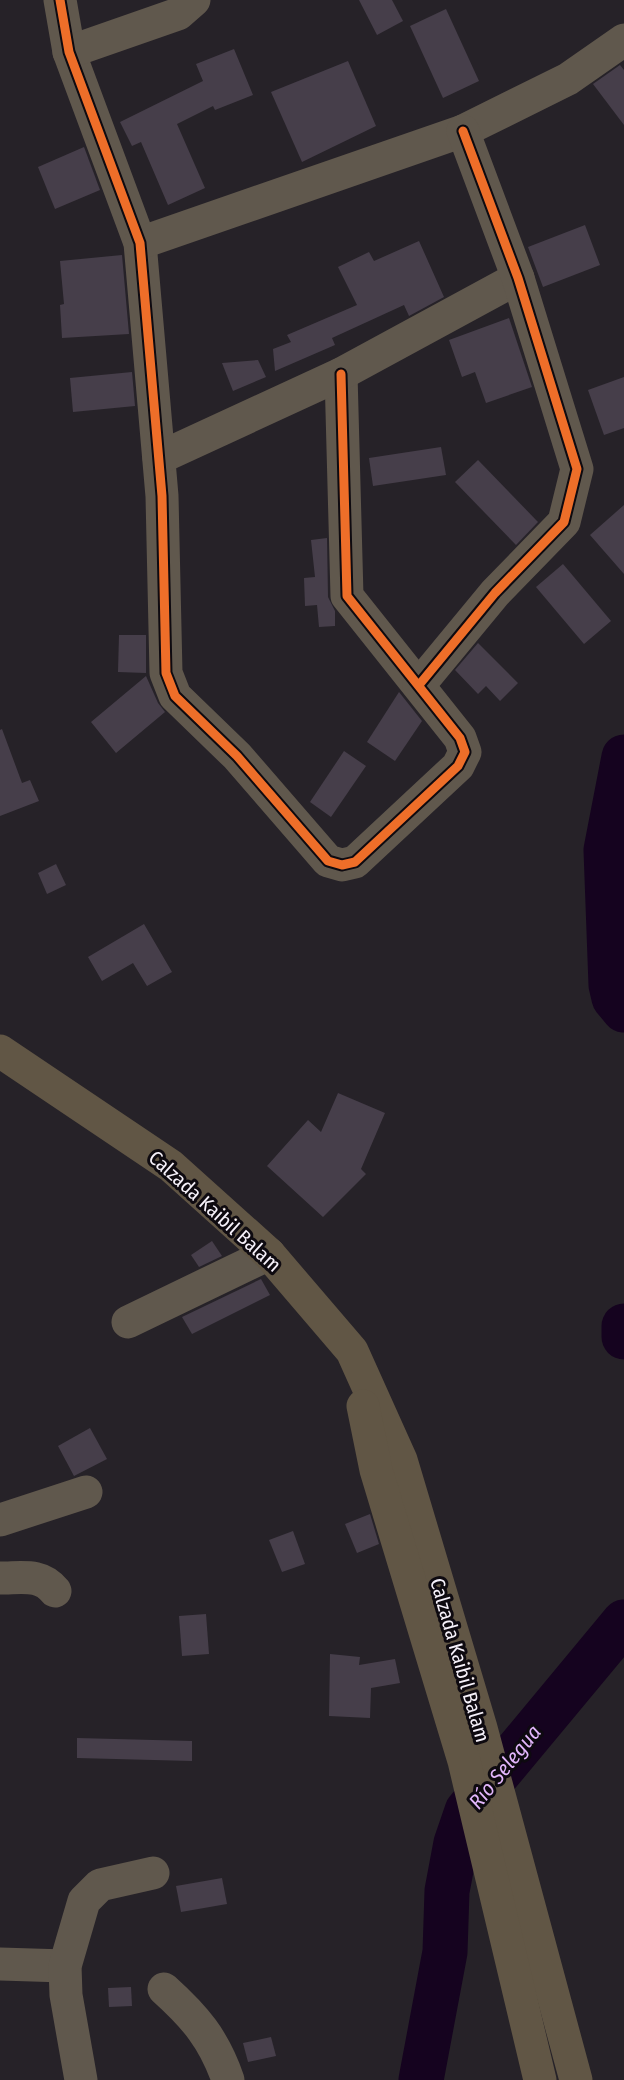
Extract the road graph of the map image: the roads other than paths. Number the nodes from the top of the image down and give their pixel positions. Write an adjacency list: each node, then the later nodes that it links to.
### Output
1 (60, 0): 4 (street)
2 (194, 0): 4 (street)
3 (624, 40): 5 (street)
4 (69, 52): 6 (street)
5 (463, 131): 6 (street); 7 (street)
6 (140, 243): 9 (street)
7 (518, 278): 8 (street); 10 (street)
8 (341, 374): 9 (street); 10 (street)
9 (159, 458): 10 (street)
10 (419, 685)
11 (0, 1051): 12 (main road, Calzada Kaibil Balam)
12 (268, 1254): 13 (street); 14 (main road, Calzada Kaibil Balam)
13 (128, 1322)
14 (352, 1351): 19 (main road, Calzada Kaibil Balam); 19 (main road, Calzada Kaibil Balam)
15 (86, 1492): 16 (street)
16 (0, 1520)
17 (0, 1578): 18 (street)
18 (55, 1591)
19 (496, 1839): 26 (main road, Calzada Kaibil Balam); 27 (main road, Calzada Kaibil Balam)
20 (153, 1873): 22 (street)
21 (0, 1964): 22 (street)
22 (65, 1966): 24 (street)
23 (164, 1989): 25 (street)
24 (81, 2080)
25 (228, 2080)
26 (540, 2080)
27 (576, 2080)

